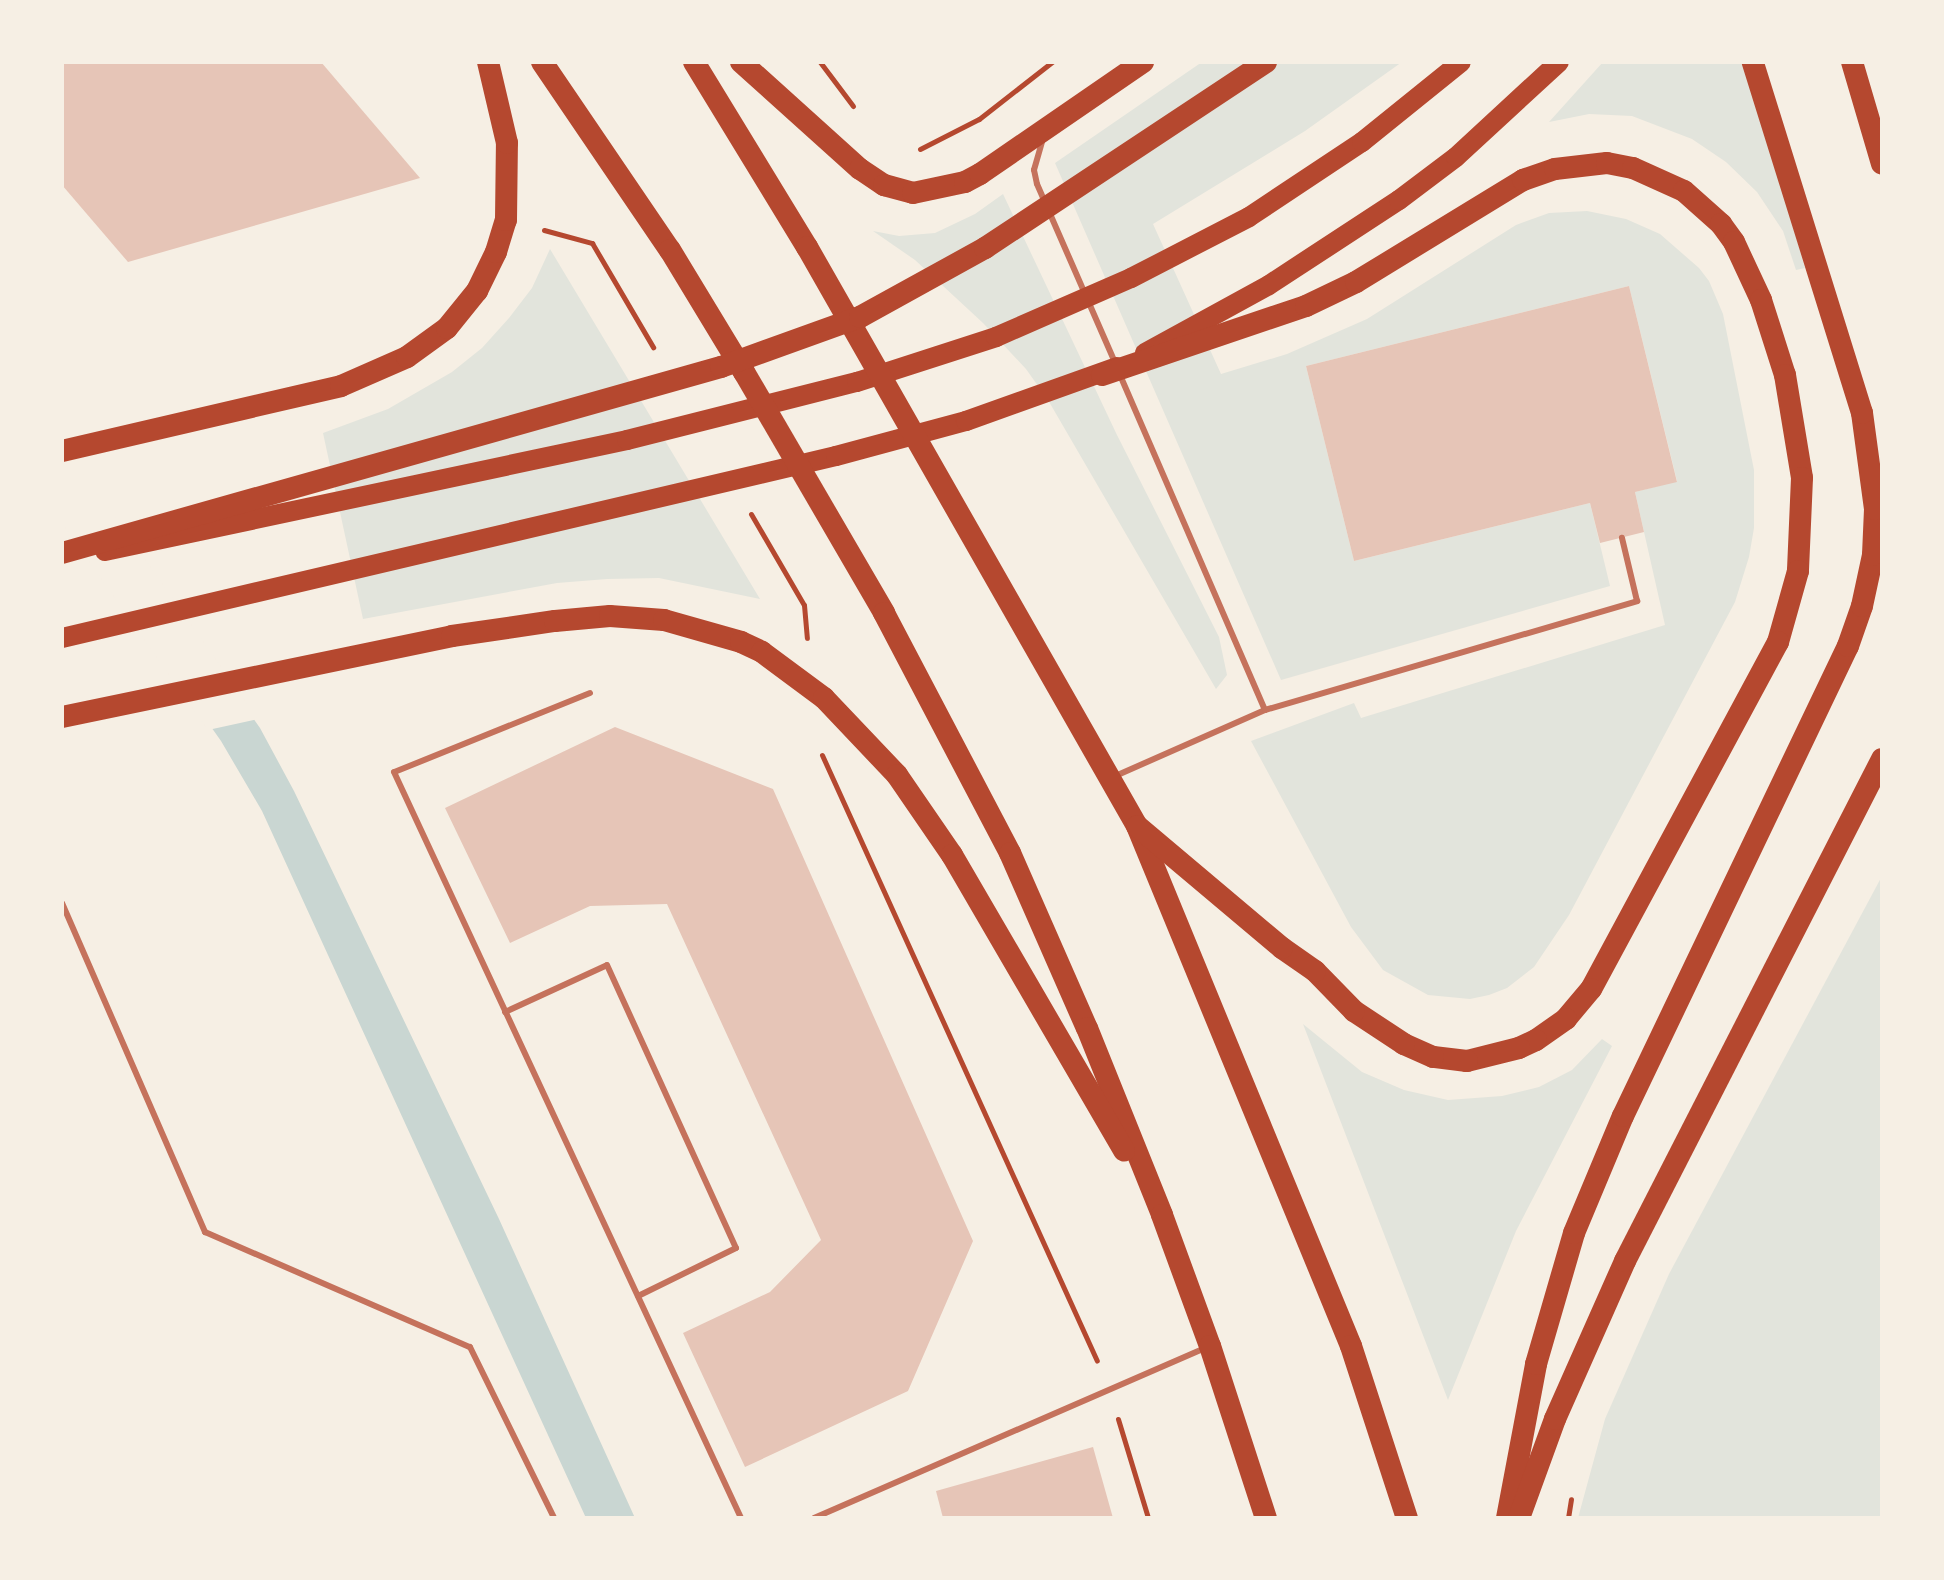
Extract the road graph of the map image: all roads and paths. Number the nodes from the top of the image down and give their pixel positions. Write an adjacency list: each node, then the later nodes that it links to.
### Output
1 (488, 62): 17 (highway)
2 (542, 62): 35 (highway)
3 (694, 62): 31 (highway)
4 (741, 62): 14 (highway)
5 (820, 62): 13 (path)
6 (1052, 62): 15 (path)
7 (1143, 62): 14 (highway)
8 (1266, 62): 23 (highway)
9 (1461, 62): 24 (main road)
10 (1559, 62): 19 (main road)
11 (1753, 62): 45 (highway)
12 (1852, 62): 16 (highway)
13 (859, 114)
14 (1048, 127): 28 (lane)
15 (912, 153)
16 (1882, 164)
17 (506, 220): 18 (path); 20 (highway)
18 (655, 350)
19 (1102, 375): 25 (main road); 32 (highway)
20 (62, 451)
21 (749, 511): 26 (path)
22 (1622, 538): 28 (lane)
23 (62, 553)
24 (62, 560)
25 (62, 638)
26 (813, 689): 29 (highway); 35 (highway); 38 (path)
27 (590, 693): 34 (lane)
28 (1265, 710): 31 (lane)
29 (62, 717)
30 (1882, 759): 46 (highway)
31 (1110, 778): 32 (highway)
32 (1137, 826): 44 (highway)
33 (62, 903): 39 (lane)
34 (505, 1012): 36 (lane); 36 (lane)
35 (1162, 1215): 37 (highway)
36 (638, 1296): 40 (lane)
37 (1210, 1346): 38 (lane); 43 (highway)
38 (1109, 1388): 41 (lane); 42 (path)
39 (554, 1518)
40 (741, 1518)
41 (814, 1518)
42 (1148, 1518)
43 (1266, 1518)
44 (1407, 1518)
45 (1507, 1518)
46 (1519, 1518)

